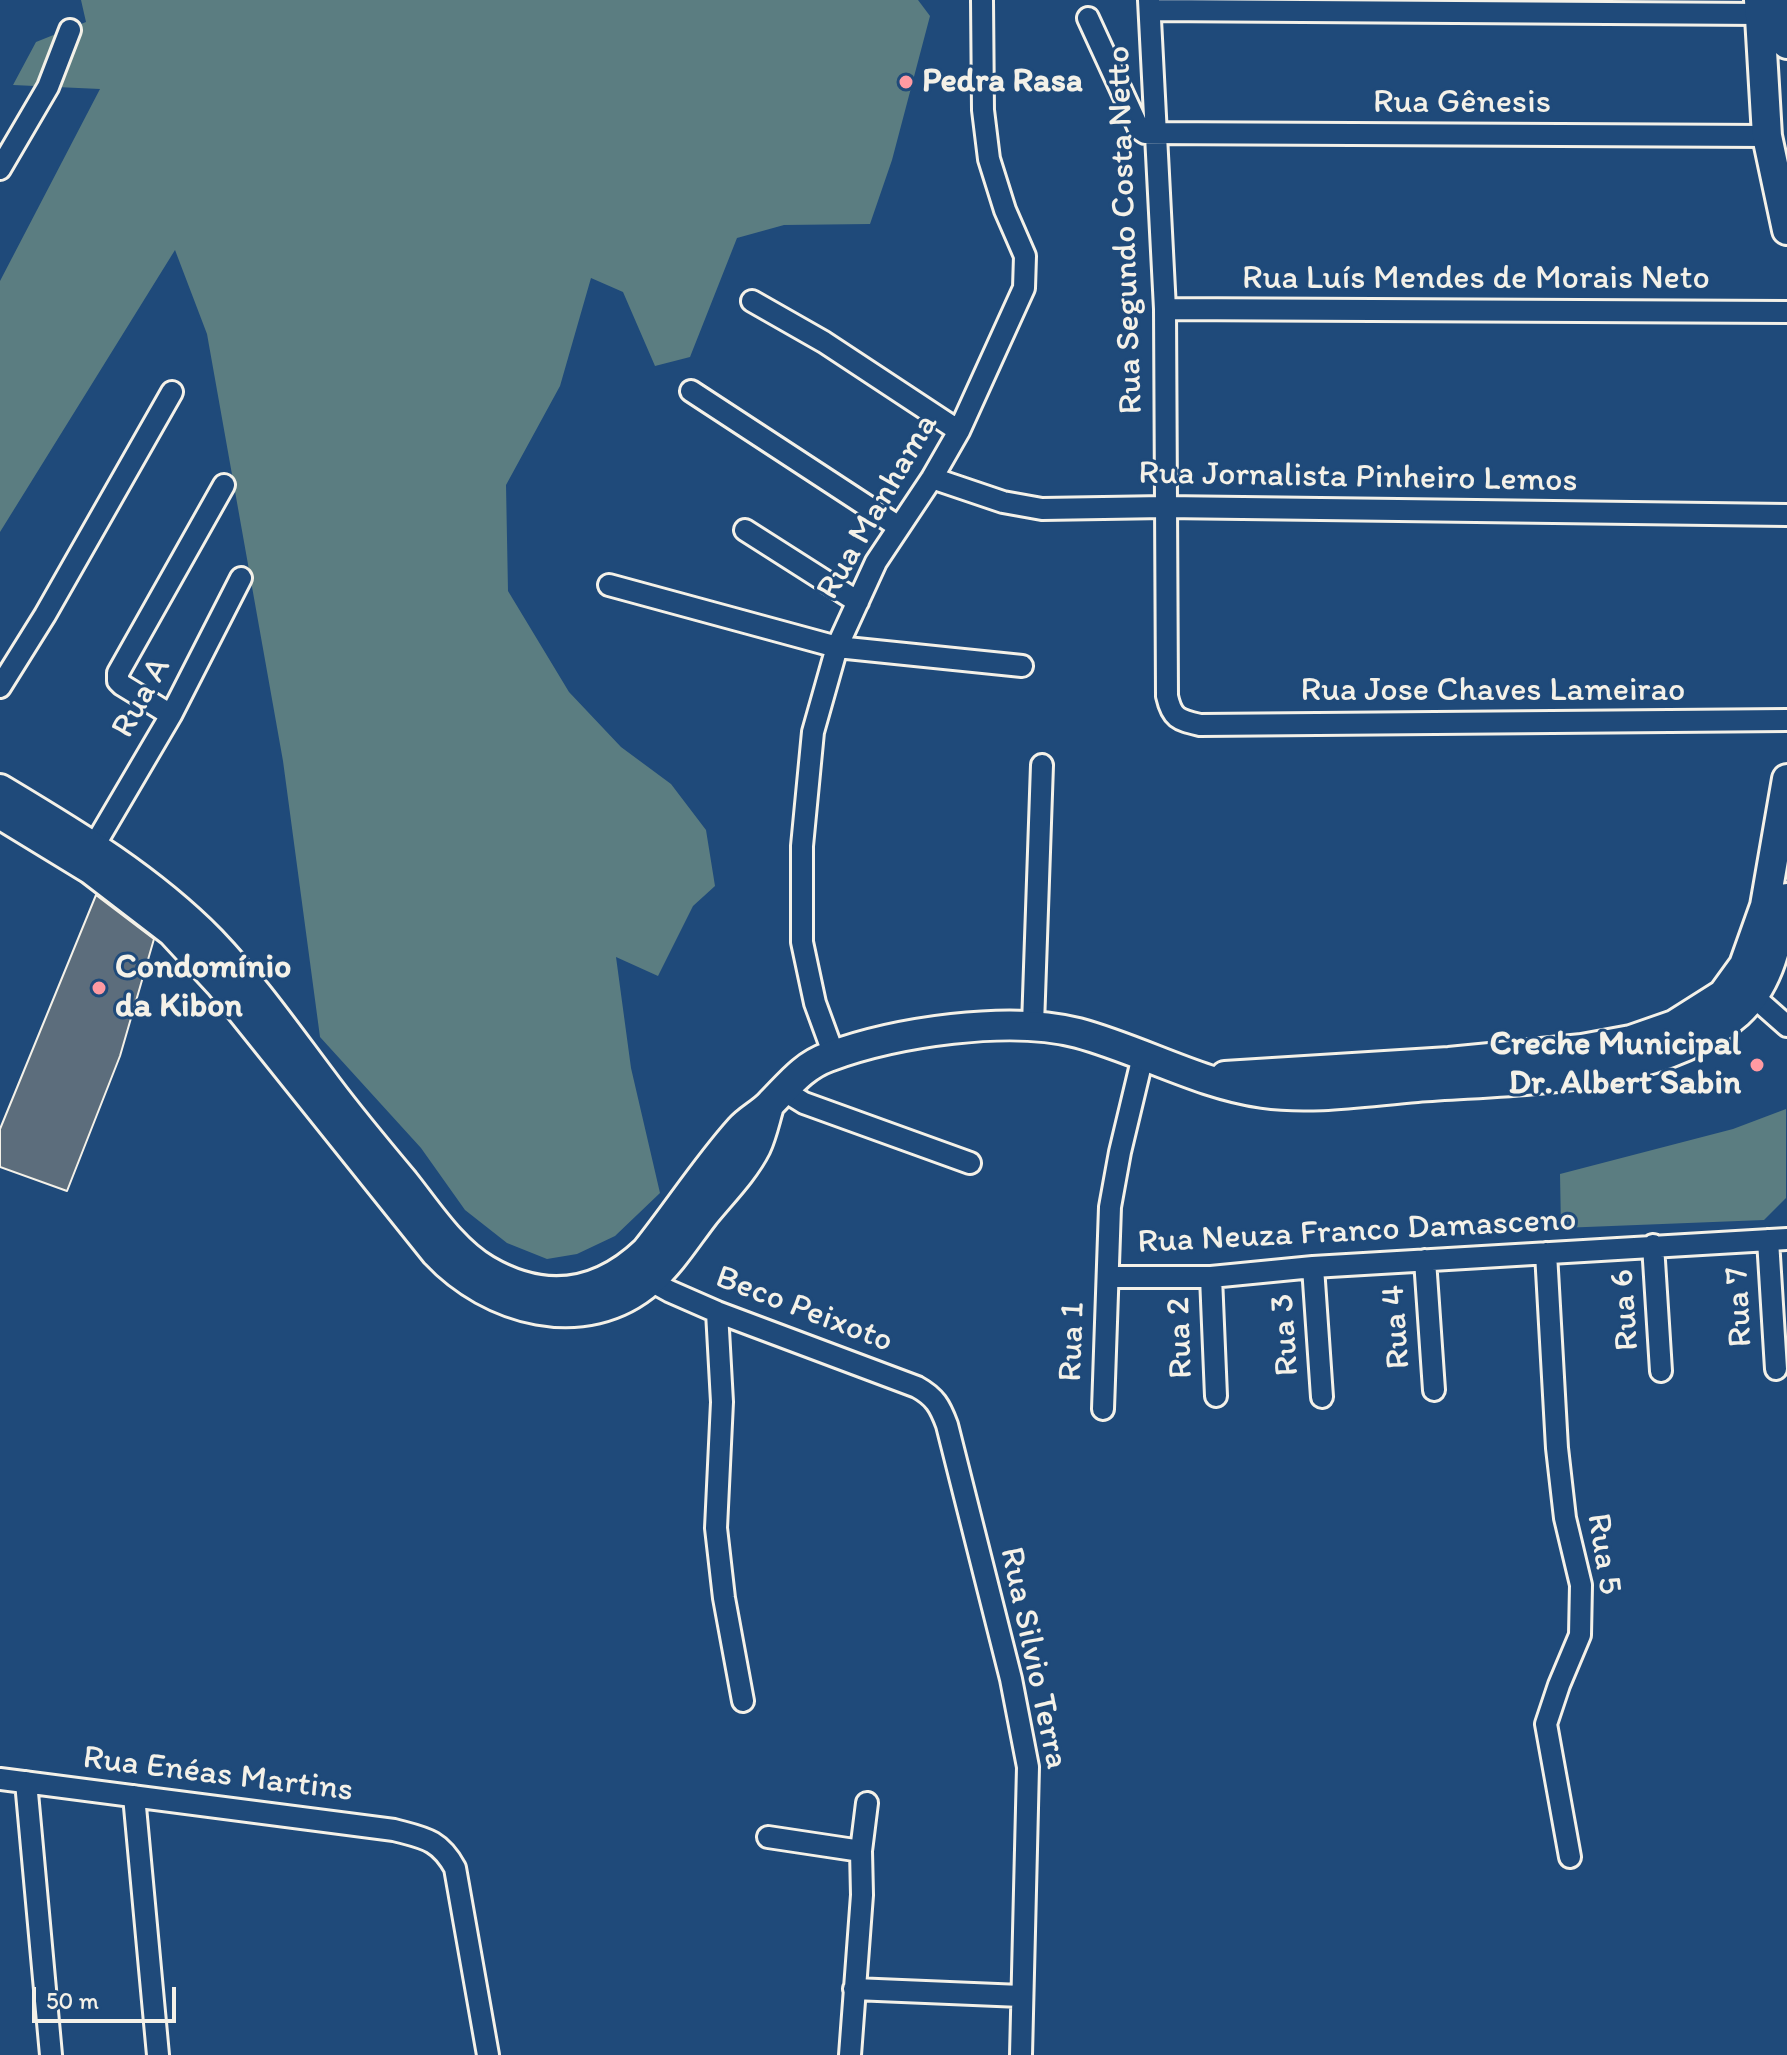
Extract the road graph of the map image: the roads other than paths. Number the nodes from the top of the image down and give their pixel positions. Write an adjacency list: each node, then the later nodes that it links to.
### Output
1 (982, 0): 15 (street, Rua Manhama)
2 (1150, 5): 3 (street); 6 (street, Rua Segundo Costa Netto)
3 (1777, 16): 7 (main road)
4 (1088, 18): 6 (street)
5 (70, 30): 8 (street)
6 (1157, 133): 7 (street, Rua Gênesis); 11 (street, Rua Segundo Costa Netto)
7 (1767, 136): 9 (main road)
8 (0, 169)
9 (1787, 230)
10 (752, 301): 15 (street)
11 (1165, 309): 12 (street, Rua Luís Mendes de Morais Neto); 18 (street, Rua Segundo Costa Netto)
12 (1787, 312)
13 (691, 391): 20 (street)
14 (172, 392): 27 (street)
15 (959, 431): 16 (street, Rua Manhama)
16 (932, 478): 18 (street, Rua Jornalista Pinheiro Lemos); 20 (street, Rua Manhama)
17 (224, 485): 28 (street)
18 (1165, 507): 19 (street, Rua Jornalista Pinheiro Lemos); 30 (street, Rua Segundo Costa Netto)
19 (1787, 515)
20 (899, 527): 24 (street, Rua Manhama)
21 (745, 530): 24 (street)
22 (241, 578): 28 (street, Rua A)
23 (609, 585): 25 (street)
24 (858, 602): 25 (street, Rua Manhama)
25 (837, 647): 26 (street); 40 (street, Rua Manhama)
26 (1022, 666)
27 (0, 687)
28 (171, 715): 35 (street, Rua A)
29 (1787, 720): 30 (street, Rua Jose Chaves Lameirao)
30 (1200, 725)
31 (1042, 765): 38 (street)
32 (1787, 779): 42 (main road)
33 (0, 789): 35 (main road)
34 (0, 814): 43 (main road)
35 (94, 846): 43 (main road)
36 (1787, 898): 37 (main road)
37 (1753, 996): 39 (street); 42 (main road)
38 (1033, 1025): 40 (main road); 41 (main road)
39 (1787, 1026)
40 (834, 1055): 44 (main road)
41 (1143, 1056): 42 (main road); 51 (street, Rua Neuza Franco Damasceno)
42 (1530, 1066)
43 (320, 1095): 53 (main road)
44 (776, 1098): 45 (street); 53 (main road)
45 (970, 1163)
46 (1778, 1240): 47 (street, Rua Neuza Franco Damasceno); 55 (street, Rua 7)
47 (1653, 1245): 48 (street, Rua Neuza Franco Damasceno); 56 (street, Rua 6)
48 (1546, 1253): 49 (street, Rua Neuza Franco Damasceno); 69 (street, Rua 5)
49 (1425, 1260): 50 (street, Rua Neuza Franco Damasceno); 58 (street, Rua 4)
50 (1313, 1267): 52 (street, Rua Neuza Franco Damasceno); 60 (street, Rua 3)
51 (1108, 1277): 52 (street, Rua Neuza Franco Damasceno); 61 (street, Rua 1)
52 (1211, 1277): 59 (street, Rua 2)
53 (649, 1280): 54 (street, Beco Peixoto)
54 (717, 1312): 57 (street, Beco Peixoto); 62 (street)
55 (1776, 1369)
56 (1661, 1371)
57 (917, 1387): 71 (street, Rua Silvio Terra)
58 (1434, 1390)
59 (1216, 1396)
60 (1322, 1397)
61 (1103, 1409)
62 (743, 1701)
63 (0, 1779): 64 (street, Rua Enéas Martins)
64 (26, 1782): 65 (street, Rua Enéas Martins); 72 (street)
65 (134, 1796): 73 (street); 74 (street, Rua Enéas Martins)
66 (867, 1803): 68 (street)
67 (768, 1837): 68 (street)
68 (861, 1851): 70 (street)
69 (1570, 1857)
70 (854, 1989): 71 (street); 75 (street)
71 (1021, 1996): 76 (street, Rua Silvio Terra)
72 (51, 2055)
73 (158, 2055)
74 (488, 2055)
75 (850, 2055)
76 (1021, 2055)

